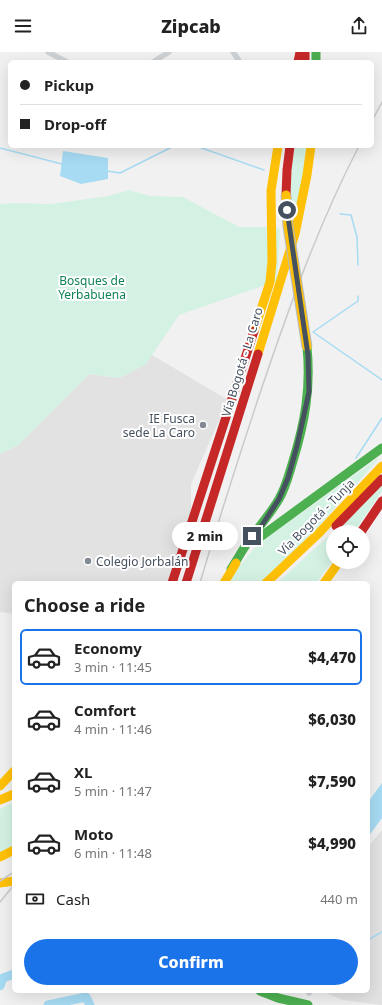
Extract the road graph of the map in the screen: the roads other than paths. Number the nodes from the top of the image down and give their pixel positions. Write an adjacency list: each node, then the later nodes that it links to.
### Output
1 (48, 52): 3 (street)
2 (169, 52): 4 (street)
3 (64, 60)
4 (156, 60)
5 (278, 148): 15 (main road, Vía Bogotá - La Caro)
6 (290, 148): 13 (main road, bridge)
7 (310, 148): 16 (main road, Vía Bogotá - La Caro)
8 (382, 448): 13 (main road)
9 (382, 466): 18 (main road, Vía Bogotá - Tunja)
10 (382, 479): 19 (main road)
11 (382, 501): 12 (main road)
12 (366, 525)
13 (232, 569): 17 (main road)
14 (334, 569): 20 (main road)
15 (173, 581)
16 (187, 581)
17 (225, 581)
18 (268, 581)
19 (276, 581)
20 (325, 581)
21 (12, 773): 22 (main road)
22 (0, 786)
23 (12, 795): 24 (main road)
24 (0, 800)
25 (12, 851): 26 (main road)
26 (0, 857)
27 (12, 881): 28 (main road)
28 (0, 883)
29 (265, 993): 30 (main road)
30 (308, 1005)

